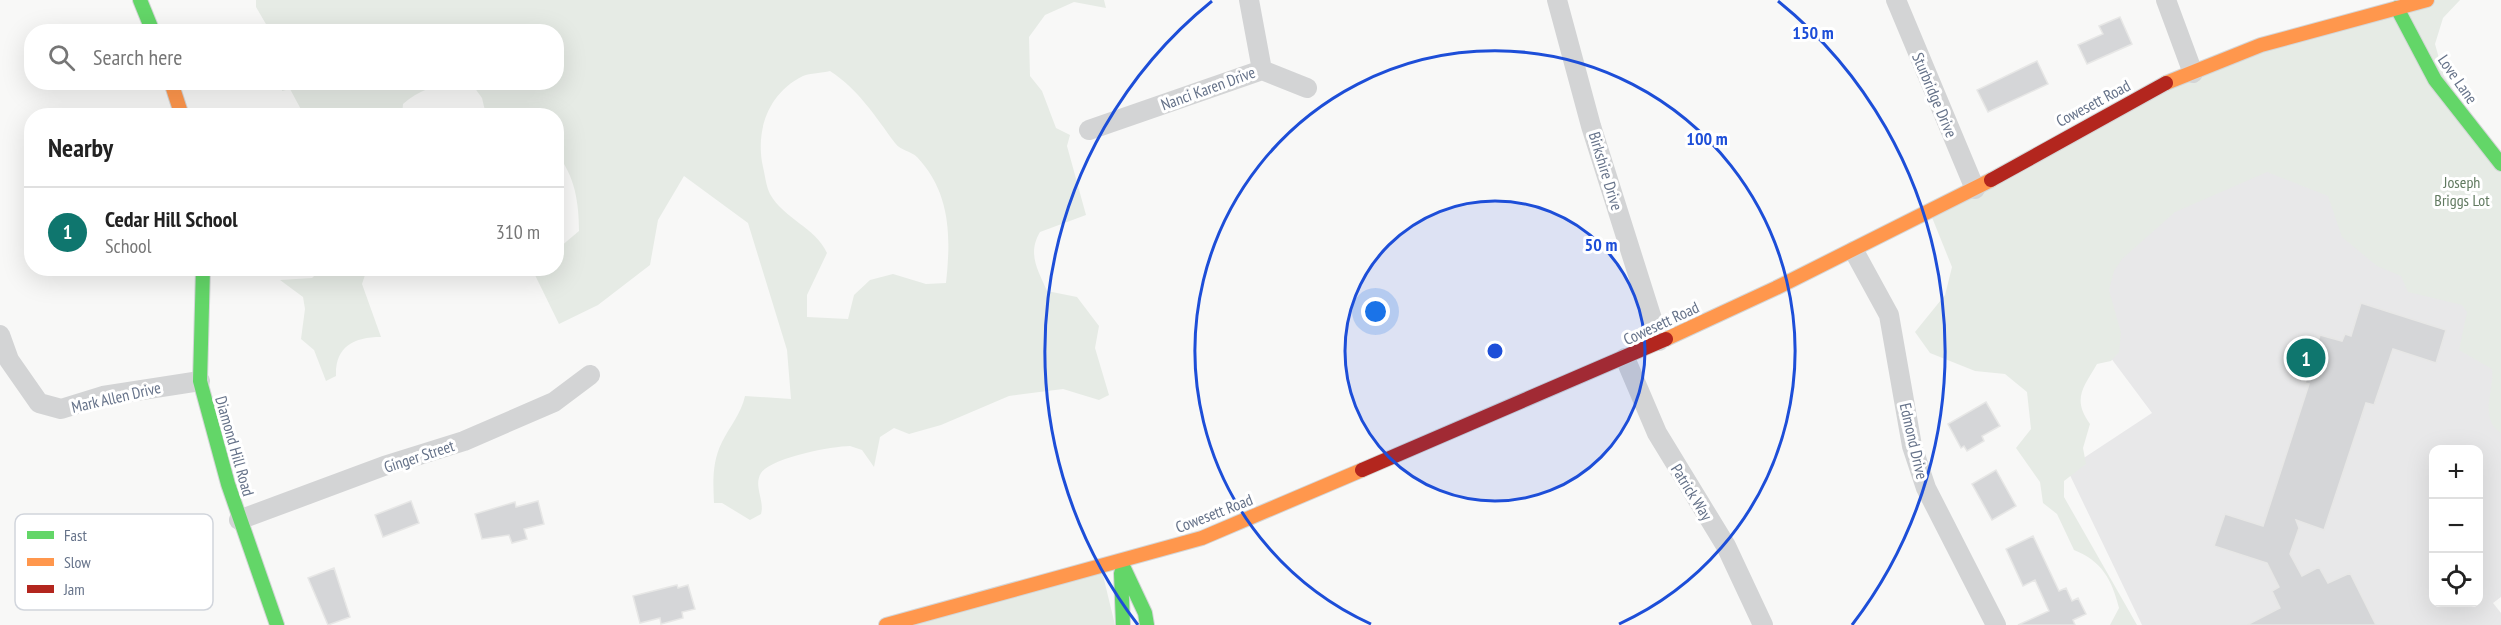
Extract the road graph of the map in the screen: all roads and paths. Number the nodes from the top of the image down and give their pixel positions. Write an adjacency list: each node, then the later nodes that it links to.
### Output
1 (140, 0): 8 (main road)
2 (1249, 0): 9 (street, Nanci Karen Drive)
3 (1557, 0): 20 (street, Birkshire Drive)
4 (1896, 0): 16 (street, Sturbridge Drive)
5 (2166, 0): 10 (street)
6 (2427, 0): 7 (main road, Cowesett Road)
7 (2397, 8): 10 (main road, Cowesett Road); 15 (main road, Love Lane)
8 (150, 24)
9 (1262, 70): 11 (street); 14 (street, Nanci Karen Drive)
10 (2193, 73): 16 (main road, Cowesett Road)
11 (1307, 88)
12 (174, 90): 13 (main road)
13 (179, 108)
14 (1089, 130)
15 (2501, 164)
16 (1975, 189): 17 (main road, Cowesett Road)
17 (1854, 251): 20 (main road, Cowesett Road); 31 (street, Edmond Drive)
18 (203, 276): 23 (main road, Diamond Hill Road)
19 (0, 335): 23 (street, Mark Allen Drive)
20 (1659, 341): 21 (main road, Cowesett Road)
21 (1625, 358): 25 (main road, Cowesett Road); 30 (street, Patrick Way)
22 (590, 375): 24 (street, Ginger Street)
23 (200, 381): 24 (main road, Diamond Hill Road)
24 (239, 520): 26 (main road, Diamond Hill Road)
25 (1121, 562): 27 (main road, Cowesett Road); 28 (main road); 29 (main road)
26 (277, 625)
27 (886, 625)
28 (1123, 625)
29 (1147, 625)
30 (1763, 625)
31 (1996, 625)

